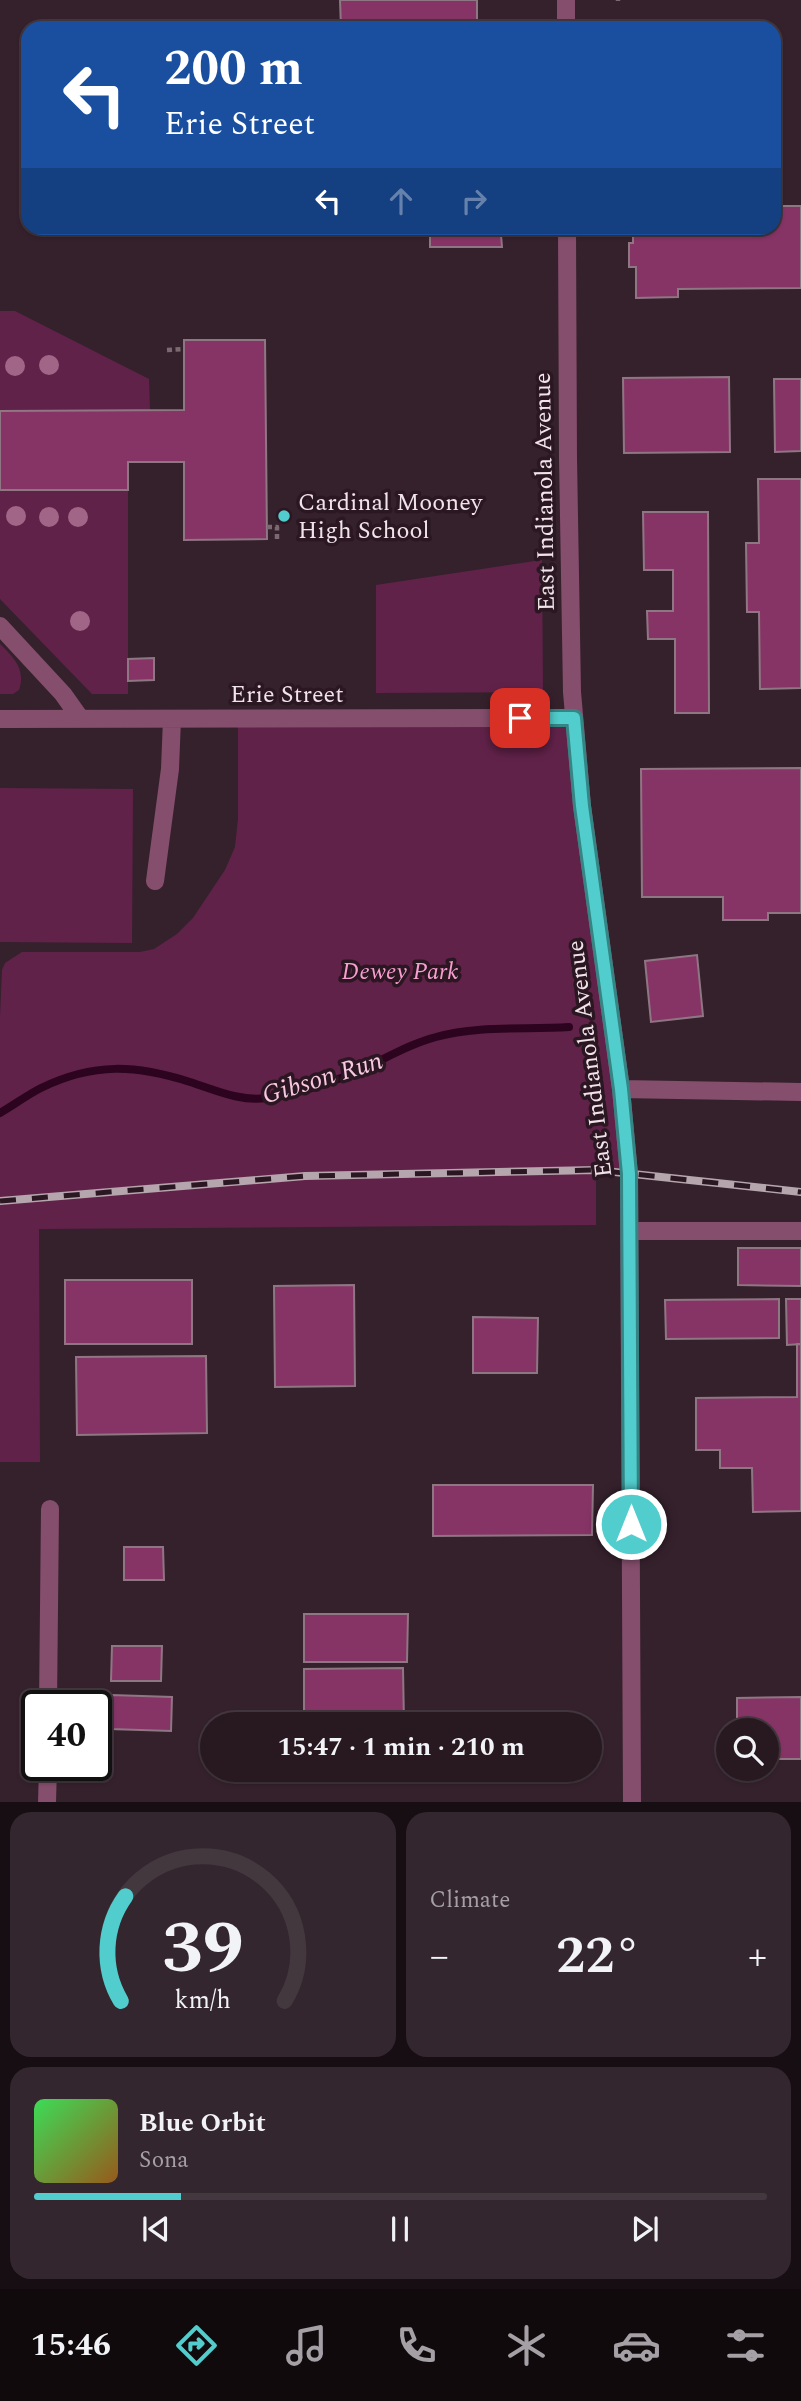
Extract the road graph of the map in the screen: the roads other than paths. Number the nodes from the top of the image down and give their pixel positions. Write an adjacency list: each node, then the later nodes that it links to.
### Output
1 (566, 0): 2 (street)
2 (566, 21)
3 (567, 235): 6 (street, East Indianola Avenue)
4 (0, 626): 5 (street)
5 (80, 718): 7 (street, Erie Street); 8 (street, Erie Street)
6 (574, 718): 8 (street, Erie Street); 10 (street, East Indianola Avenue)
7 (0, 719)
8 (172, 719): 9 (street)
9 (155, 881)
10 (621, 1089): 11 (street); 12 (street, East Indianola Avenue)
11 (801, 1092)
12 (630, 1231): 13 (street); 18 (street, East Indianola Avenue)
13 (801, 1231)
14 (50, 1509): 15 (street)
15 (48, 1690)
16 (48, 1781): 17 (street)
17 (47, 1802)
18 (632, 1802)

